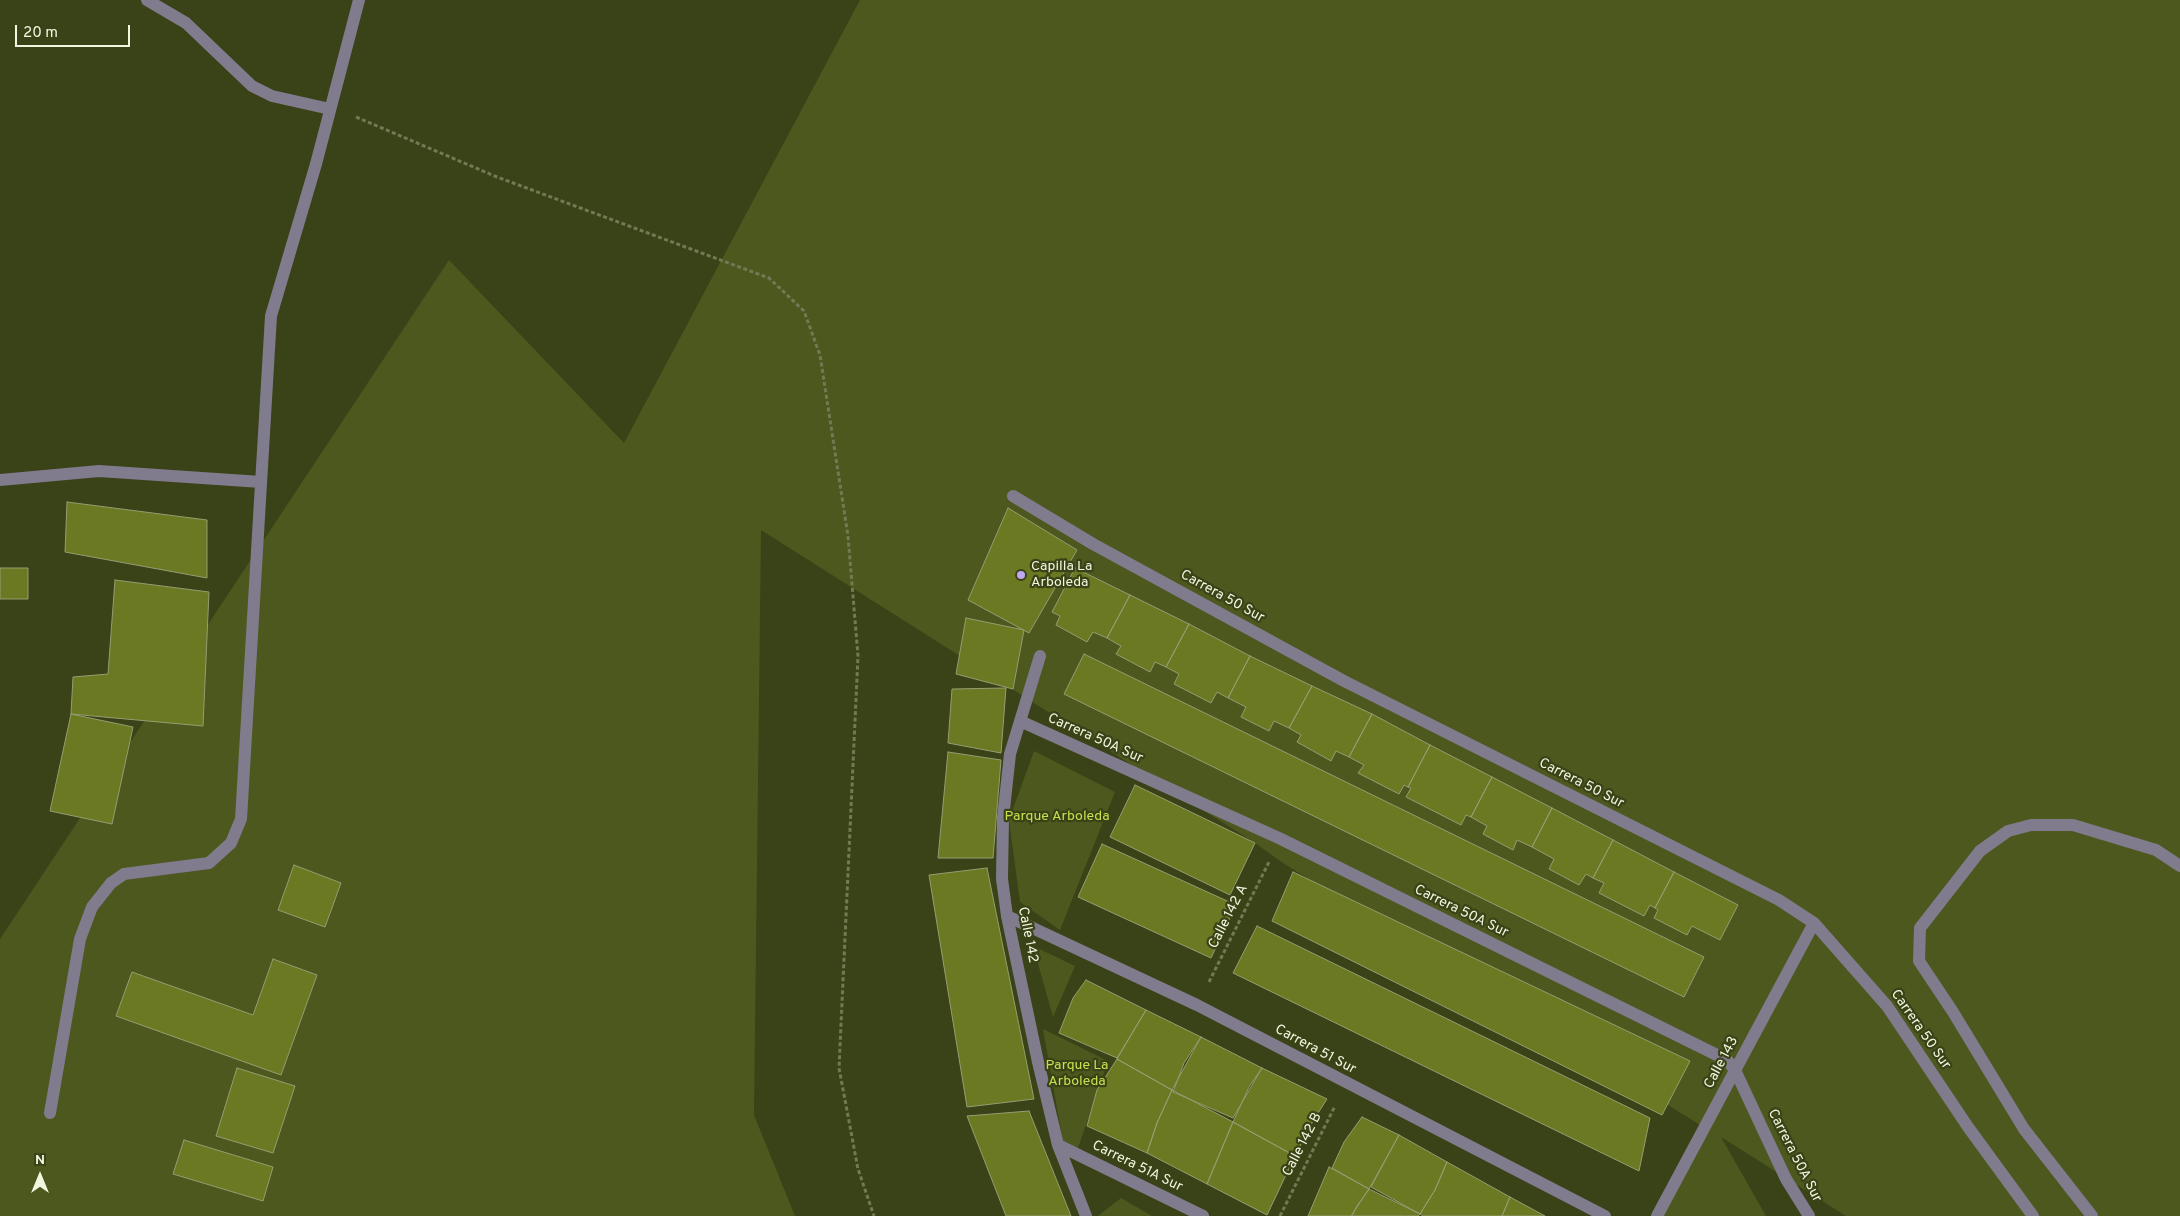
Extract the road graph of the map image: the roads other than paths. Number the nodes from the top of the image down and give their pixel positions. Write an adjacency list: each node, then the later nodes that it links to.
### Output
1 (147, 0): 3 (street)
2 (359, 0): 3 (street)
3 (330, 109): 5 (street)
4 (0, 480): 5 (street)
5 (262, 482): 13 (street)
6 (1013, 496): 11 (street, Carrera 50 Sur)
7 (1040, 656): 8 (street, Calle 142)
8 (1020, 721): 10 (street, Calle 142); 12 (street, Carrera 50A Sur)
9 (2180, 866): 21 (street)
10 (1007, 916): 14 (street, Calle 142); 17 (street, Carrera 51 Sur)
11 (1814, 923): 12 (street, Calle 143); 20 (street, Carrera 50 Sur)
12 (1736, 1070): 18 (street, Calle 143); 19 (street, Carrera 50A Sur)
13 (50, 1113)
14 (1058, 1145): 15 (street, Calle 142); 16 (street, Carrera 51A Sur)
15 (1086, 1216)
16 (1203, 1216)
17 (1606, 1216)
18 (1657, 1216)
19 (1809, 1216)
20 (2033, 1216)
21 (2092, 1216)

